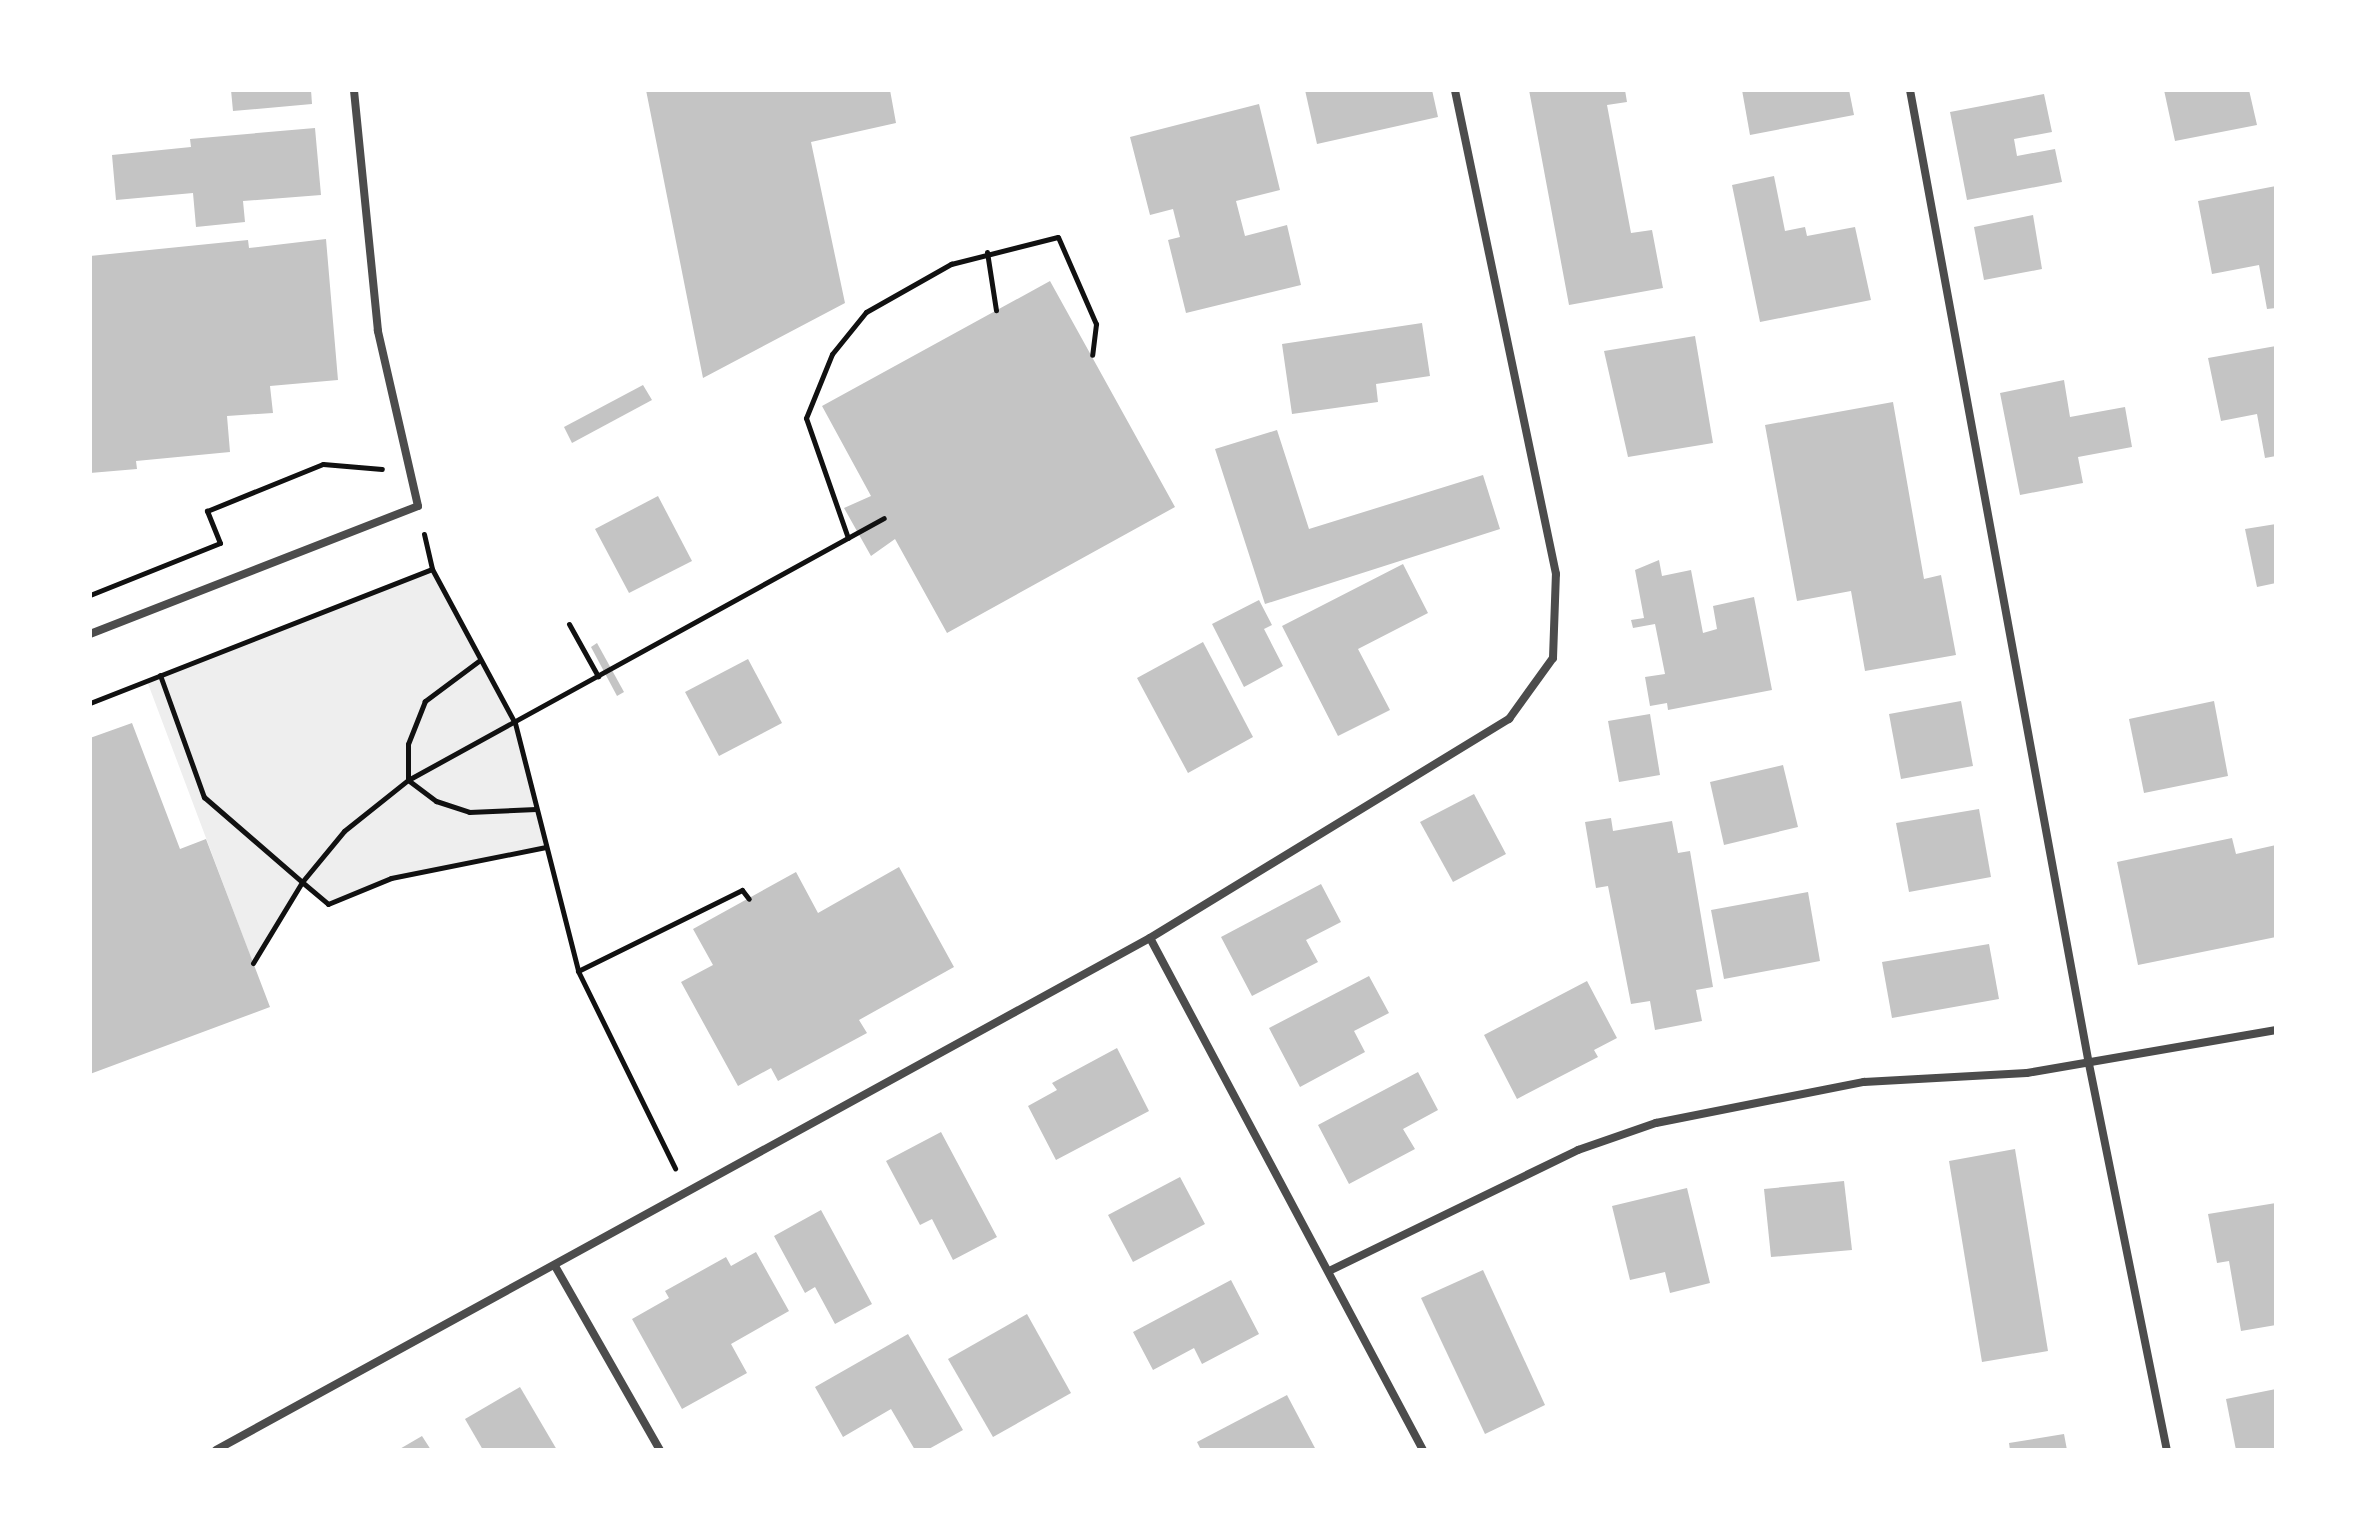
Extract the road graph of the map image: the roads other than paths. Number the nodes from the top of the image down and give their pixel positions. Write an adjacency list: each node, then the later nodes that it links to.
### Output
1 (354, 90): 4 (street)
2 (1455, 90): 5 (street)
3 (1910, 90): 7 (street)
4 (90, 634)
5 (1150, 938): 8 (street); 9 (street)
6 (2276, 1030): 7 (street)
7 (2089, 1064): 9 (street); 13 (street)
8 (555, 1266): 10 (street); 11 (street)
9 (1329, 1271): 12 (street)
10 (216, 1450)
11 (660, 1450)
12 (1423, 1450)
13 (2167, 1450)

